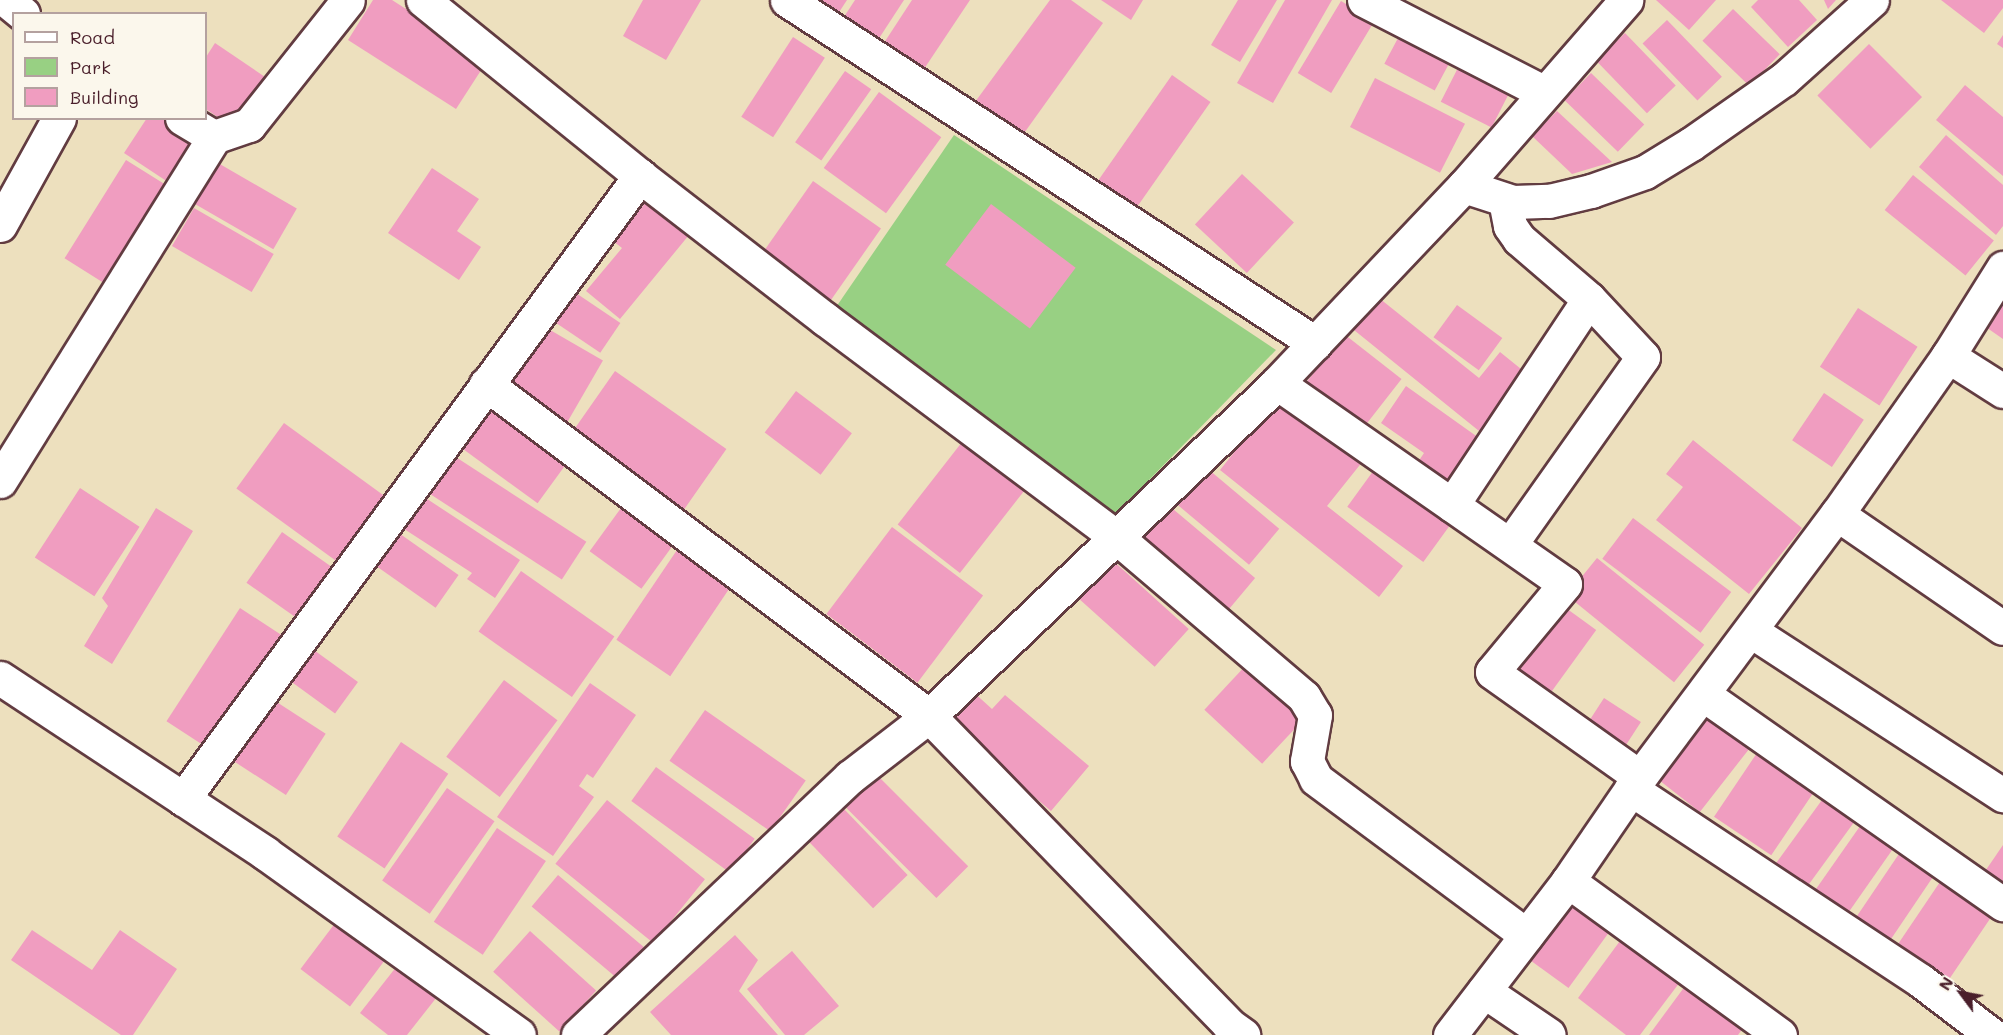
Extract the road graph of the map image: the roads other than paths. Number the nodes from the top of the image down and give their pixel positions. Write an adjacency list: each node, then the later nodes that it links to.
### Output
1 (6, 0): 8 (street)
2 (348, 0): 12 (street)
3 (423, 0): 13 (street)
4 (787, 0): 19 (street)
5 (1364, 0): 9 (street)
6 (1626, 0): 9 (street)
7 (1872, 0): 15 (street)
8 (21, 12)
9 (1545, 93): 14 (street)
10 (58, 120): 16 (street)
11 (185, 120): 12 (street)
12 (214, 137): 24 (street)
13 (640, 176): 22 (street); 27 (street)
14 (1464, 186): 15 (street); 19 (street)
15 (1505, 200): 18 (street)
16 (0, 225)
17 (2003, 268): 20 (street)
18 (1589, 299): 25 (street); 28 (street)
19 (1315, 343): 21 (street)
20 (1948, 356): 23 (street); 26 (street)
21 (1277, 382): 25 (street); 27 (street)
22 (486, 384): 33 (street); 36 (street)
23 (2003, 391)
24 (0, 481)
25 (1452, 504): 28 (street)
26 (1837, 514): 29 (street); 30 (street)
27 (1115, 536): 33 (street); 39 (street)
28 (1510, 545): 34 (street)
29 (2003, 628)
30 (1751, 631): 32 (street); 35 (street)
31 (0, 678): 36 (street)
32 (1704, 695): 34 (street); 38 (street)
33 (929, 716): 42 (street); 43 (street)
34 (1635, 783): 37 (street); 47 (street)
35 (2003, 795)
36 (183, 799): 41 (street)
37 (1568, 881): 39 (street); 46 (street)
38 (2003, 904)
39 (1526, 935): 40 (street)
40 (1484, 991): 44 (street); 45 (street)
41 (519, 1035)
42 (579, 1035)
43 (1243, 1035)
44 (1450, 1035)
45 (1549, 1035)
46 (1780, 1035)
47 (1992, 1035)

